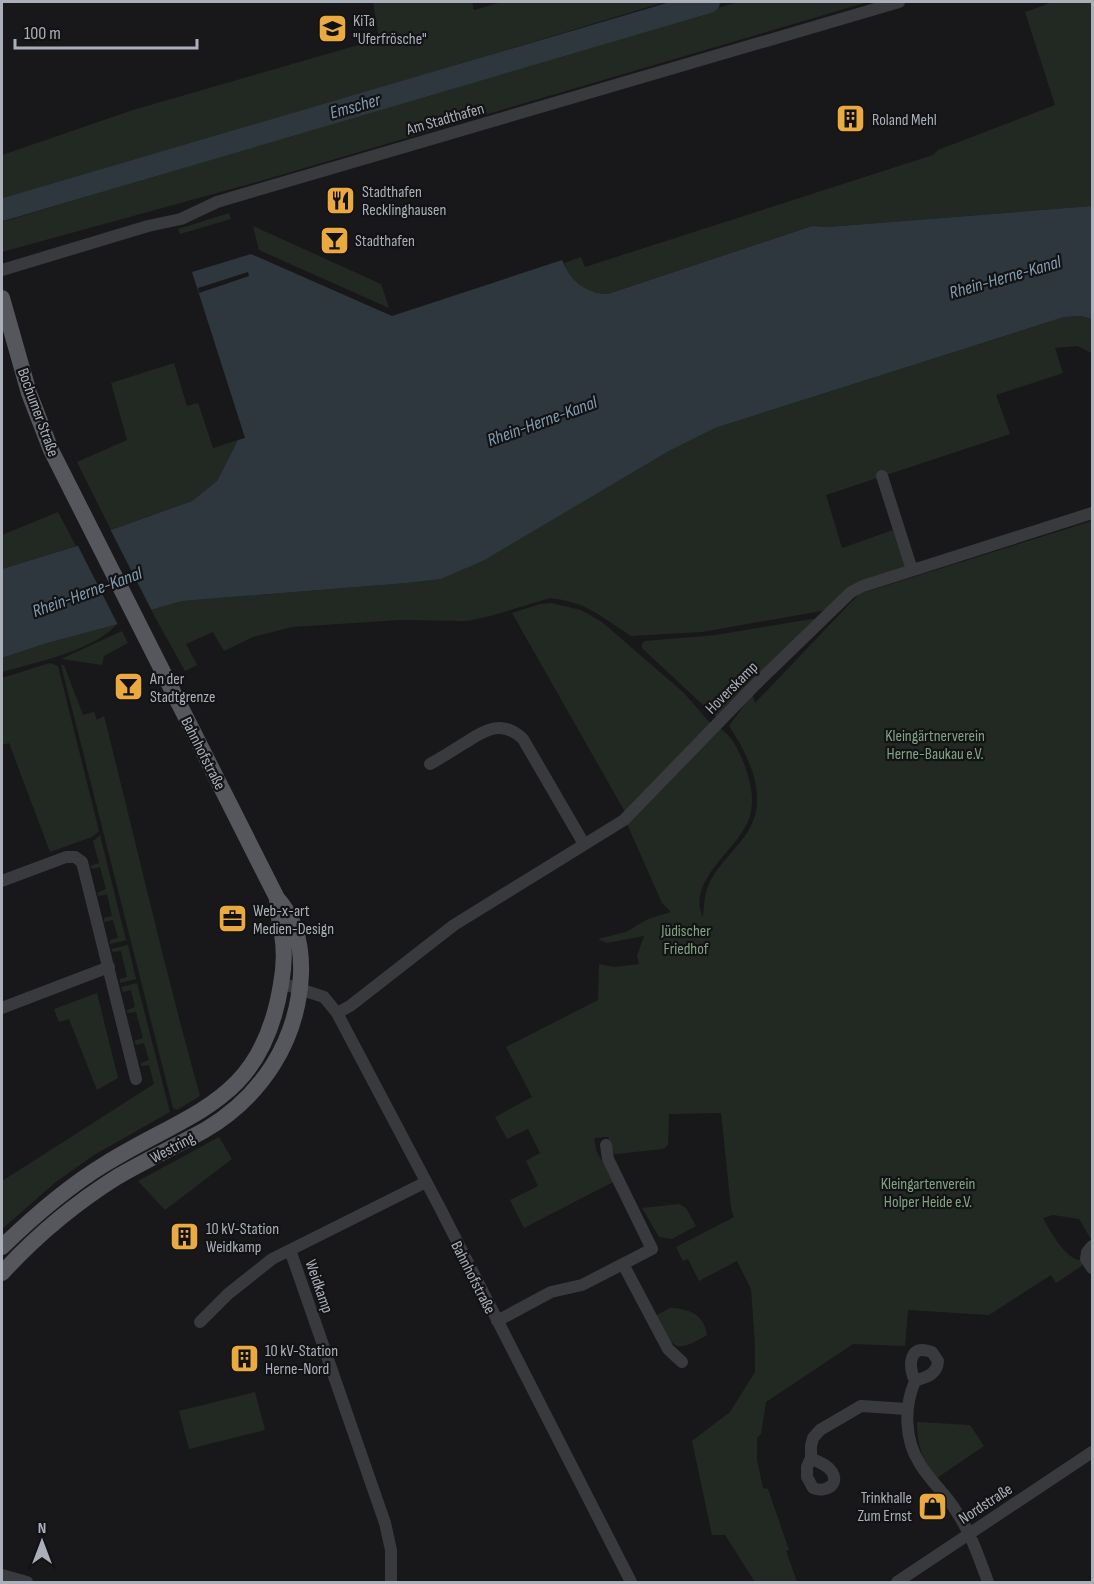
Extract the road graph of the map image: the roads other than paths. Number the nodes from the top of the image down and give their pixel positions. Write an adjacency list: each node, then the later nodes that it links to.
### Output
1 (899, 2): 2 (street, Am Stadthafen)
2 (2, 270)
3 (2, 298): 6 (main road, Bochumer Straße)
4 (882, 476): 7 (street)
5 (1092, 513): 7 (street, Hoverskamp)
6 (87, 522): 11 (main road, Bahnhofstraße)
7 (912, 570): 9 (street, Hoverskamp)
8 (430, 764): 9 (street)
9 (584, 844): 16 (street, Hoverskamp)
10 (2, 881): 12 (street)
11 (277, 898): 13 (main road); 14 (main road, Bahnhofstraße)
12 (109, 967): 15 (street); 17 (street)
13 (281, 983): 14 (street, Bahnhofstraße); 21 (main road, Westring)
14 (300, 989): 16 (street, Bahnhofstraße); 25 (main road, Westring)
15 (2, 1008)
16 (337, 1013): 19 (street, Bahnhofstraße)
17 (136, 1079)
18 (606, 1145): 23 (street)
19 (426, 1182): 22 (street, Weidkamp); 26 (street, Bahnhofstraße)
20 (1092, 1246): 24 (street)
21 (2, 1247)
22 (290, 1250): 27 (street); 36 (street, Weidkamp)
23 (622, 1264): 26 (street); 28 (street)
24 (1092, 1268)
25 (2, 1273)
26 (497, 1321): 37 (street, Bahnhofstraße)
27 (200, 1322)
28 (682, 1362)
29 (915, 1381): 30 (street)
30 (907, 1409): 32 (street); 33 (street)
31 (1092, 1452): 33 (street, Nordstraße)
32 (811, 1458)
33 (968, 1533): 38 (street, Nordstraße); 39 (street)
34 (2, 1575): 35 (street)
35 (27, 1582)
36 (391, 1582)
37 (631, 1582)
38 (897, 1582)
39 (988, 1582)

